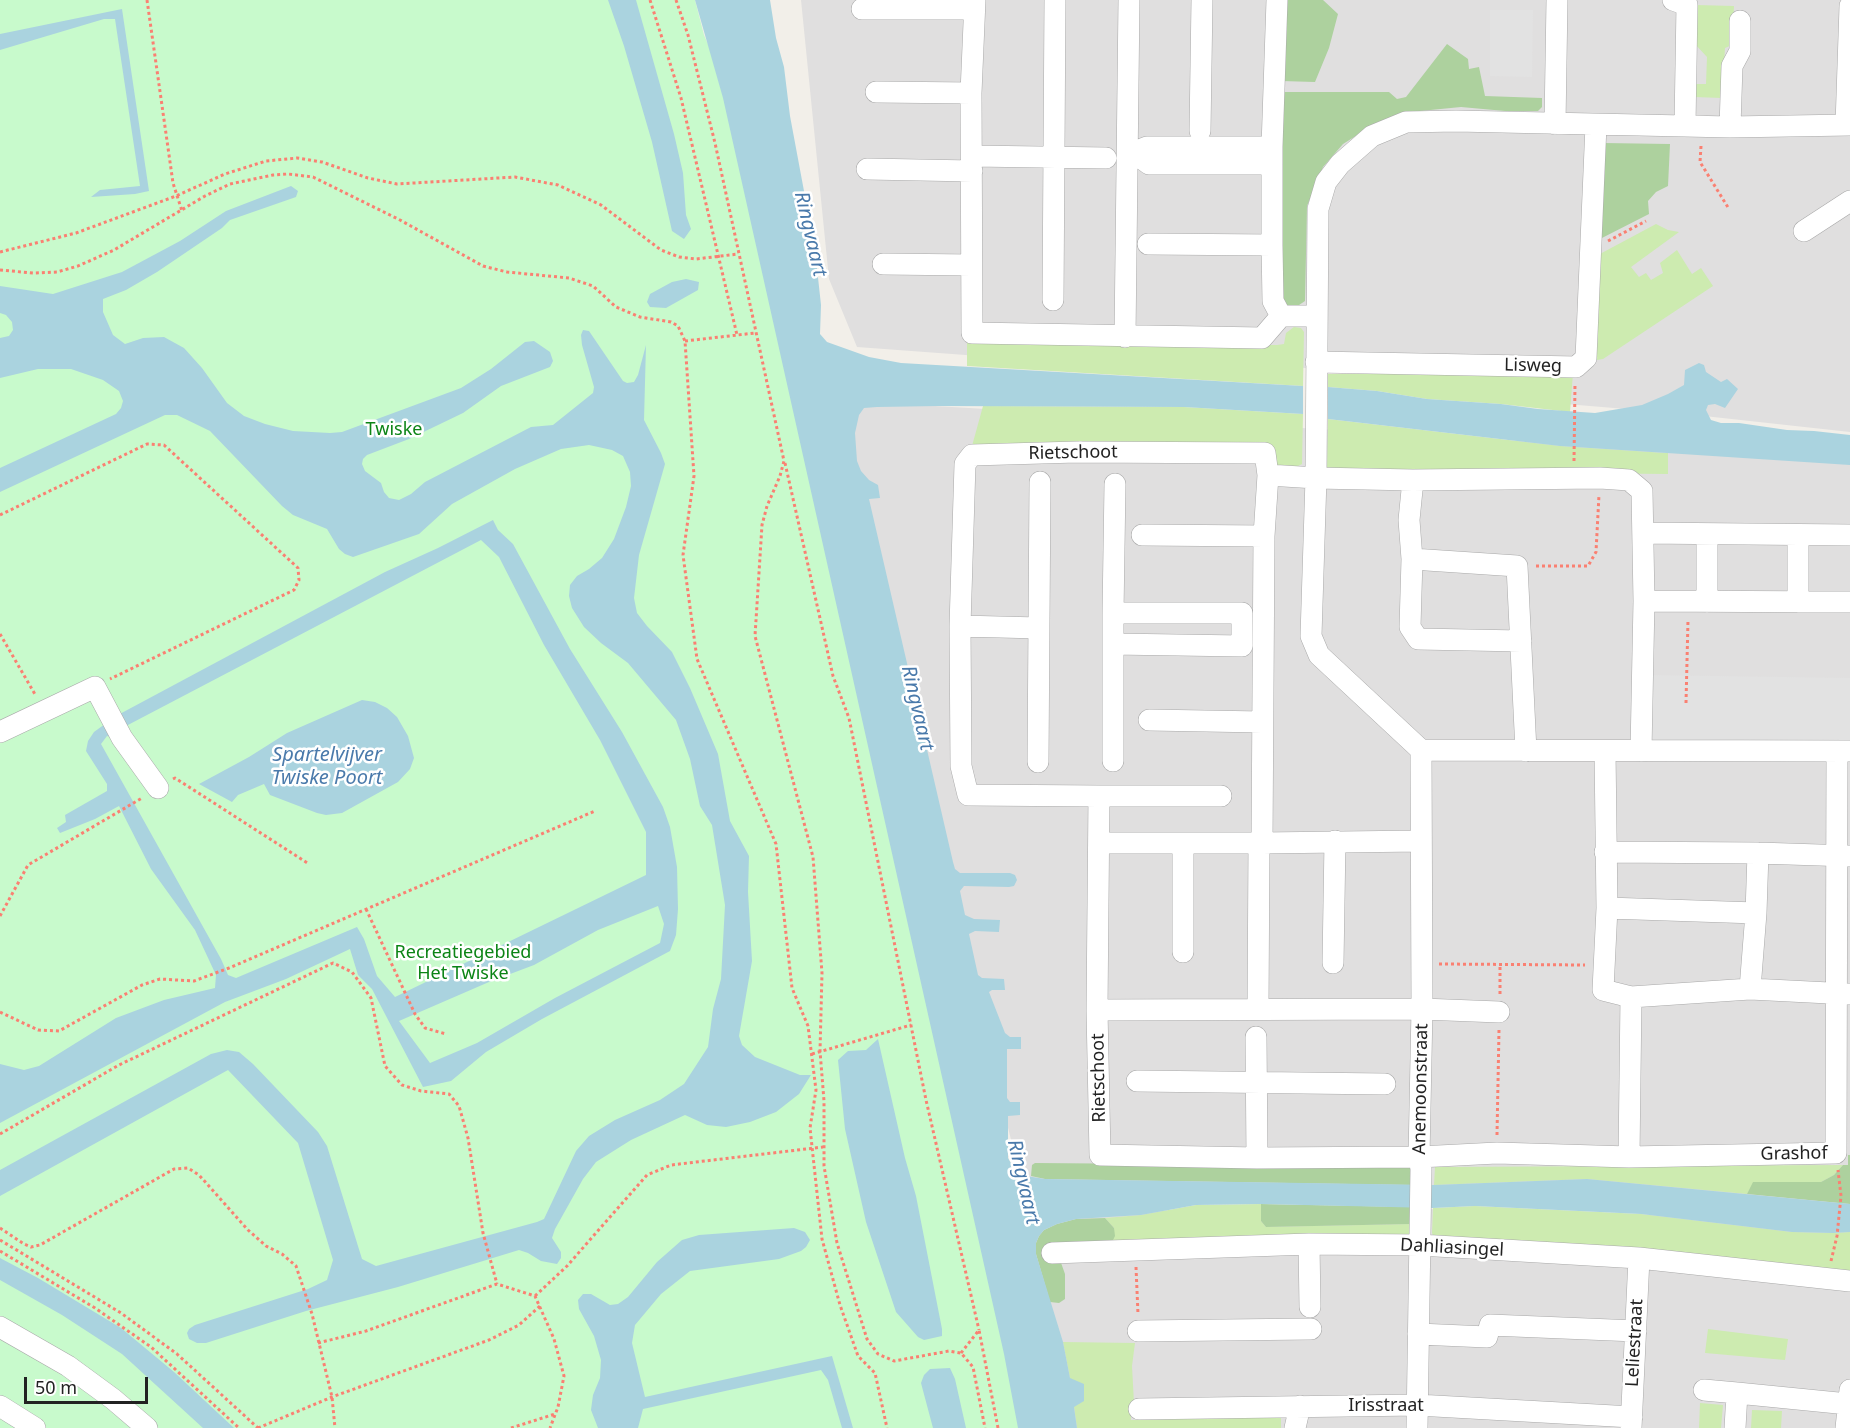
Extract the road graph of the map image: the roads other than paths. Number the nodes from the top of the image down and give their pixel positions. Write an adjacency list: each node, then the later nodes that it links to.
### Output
1 (975, 0): 9 (street); 12 (street)
2 (1055, 0): 20 (street)
3 (1128, 0): 33 (street)
4 (1202, 0): 18 (street)
5 (1277, 0): 19 (street)
6 (1557, 0): 13 (street)
7 (1673, 0): 15 (street)
8 (1850, 6): 16 (street)
9 (862, 9)
10 (1740, 21): 17 (street)
11 (876, 92): 12 (street)
12 (971, 93): 22 (street)
13 (1555, 124): 14 (street); 32 (street)
14 (1596, 125): 15 (street); 34 (street, Lisweg)
15 (1693, 125): 17 (street)
16 (1848, 125): 17 (street)
17 (1730, 127)
18 (1200, 131)
19 (1272, 155): 19 (street); 27 (street)
20 (1053, 158): 21 (street); 22 (street); 30 (street)
21 (1106, 158)
22 (972, 164): 23 (street); 29 (street)
23 (867, 169)
24 (1850, 201): 25 (street)
25 (1804, 231)
26 (1148, 244): 27 (street)
27 (1272, 245): 31 (street)
28 (882, 264): 29 (street)
29 (971, 265): 33 (street)
30 (1053, 300)
31 (1281, 316): 32 (street); 33 (street)
32 (1317, 316): 34 (street)
33 (1125, 337)
34 (1316, 368): 36 (street)
35 (1268, 475): 36 (street); 44 (street, Rietschoot); 54 (street, Rietschoot)
36 (1316, 478): 37 (street); 63 (street)
37 (1413, 480): 40 (street); 46 (street)
38 (1040, 483): 55 (street, Rietschoot)
39 (1115, 484): 51 (street)
40 (1644, 533): 41 (street); 47 (street)
41 (1707, 534): 43 (street); 48 (street)
42 (1142, 535): 44 (street)
43 (1798, 535): 45 (street); 49 (street)
44 (1264, 536): 61 (street, Rietschoot)
45 (1850, 536)
46 (1412, 559): 56 (street); 56 (street)
47 (1644, 601): 48 (street); 66 (street)
48 (1697, 602): 49 (street)
49 (1798, 602): 50 (street)
50 (1850, 602)
51 (1113, 614): 52 (street); 57 (street)
52 (1167, 614): 53 (street); 58 (street)
53 (1206, 614): 59 (street); 59 (street)
54 (960, 626): 55 (street); 71 (street, Rietschoot)
55 (1039, 628): 69 (street, Rietschoot)
56 (1521, 641): 64 (street)
57 (1113, 644): 58 (street); 68 (street)
58 (1167, 645): 59 (street)
59 (1204, 645)
60 (1149, 720): 61 (street)
61 (1262, 722): 77 (street, Rietschoot)
62 (0, 732): 70 (street)
63 (1421, 750): 64 (street); 74 (street, Anemoonstraat)
64 (1526, 751): 65 (street)
65 (1605, 751): 66 (street); 78 (street)
66 (1641, 751): 67 (street)
67 (1844, 751): 80 (street, Grashof)
68 (1113, 761)
69 (1038, 762)
70 (150, 793)
71 (1099, 796): 72 (street, Rietschoot); 75 (street, Rietschoot)
72 (1221, 796)
73 (1335, 841): 74 (street); 77 (street); 84 (street)
74 (1421, 841): 90 (street, Anemoonstraat)
75 (1099, 843): 76 (street); 89 (street, Rietschoot)
76 (1183, 843): 77 (street); 83 (street)
77 (1260, 843): 88 (street, Rietschoot)
78 (1605, 852): 79 (street); 81 (street)
79 (1758, 853): 80 (street); 82 (street)
80 (1844, 856): 86 (street, Grashof)
81 (1607, 908): 82 (street); 87 (street)
82 (1756, 913): 85 (street)
83 (1182, 952)
84 (1333, 963)
85 (1750, 989): 86 (street); 87 (street)
86 (1843, 994): 96 (street, Grashof)
87 (1631, 997): 96 (street)
88 (1258, 1009): 89 (street); 90 (street)
89 (1097, 1010): 97 (street, Rietschoot)
90 (1422, 1010): 91 (street); 98 (street, Anemoonstraat)
91 (1499, 1011)
92 (1256, 1037): 94 (street)
93 (1137, 1081): 94 (street, Rietschoot)
94 (1257, 1082): 95 (street, Rietschoot); 97 (street)
95 (1385, 1084)
96 (1629, 1157): 98 (street, Grashof)
97 (1257, 1158): 98 (street, Rietschoot)
98 (1420, 1163): 100 (street, Anemoonstraat)
99 (1309, 1244): 100 (street, Dahliasingel); 101 (street, Dahliasingel); 104 (street)
100 (1420, 1245): 102 (street, Dahliasingel); 109 (street, Anemoonstraat)
101 (1052, 1253)
102 (1639, 1258): 103 (street, Dahliasingel); 108 (street, Leliestraat)
103 (1850, 1281)
104 (1310, 1307)
105 (0, 1327): 119 (street)
106 (1311, 1329): 107 (street)
107 (1138, 1331)
108 (1636, 1331): 109 (street); 117 (street, Leliestraat)
109 (1418, 1334): 113 (street, Anemoonstraat)
110 (1704, 1390): 111 (street)
111 (1737, 1393): 112 (street); 122 (street)
112 (1849, 1396): 123 (street)
113 (1417, 1405): 115 (street, Irisstraat); 117 (street, Irisstraat); 121 (street, Anemoonstraat)
114 (0, 1406): 118 (street)
115 (1300, 1406): 116 (street, Irisstraat); 120 (street)
116 (1139, 1409)
117 (1631, 1422)
118 (35, 1428)
119 (147, 1428)
120 (1295, 1428)
121 (1417, 1428)
122 (1735, 1428)
123 (1846, 1428)

